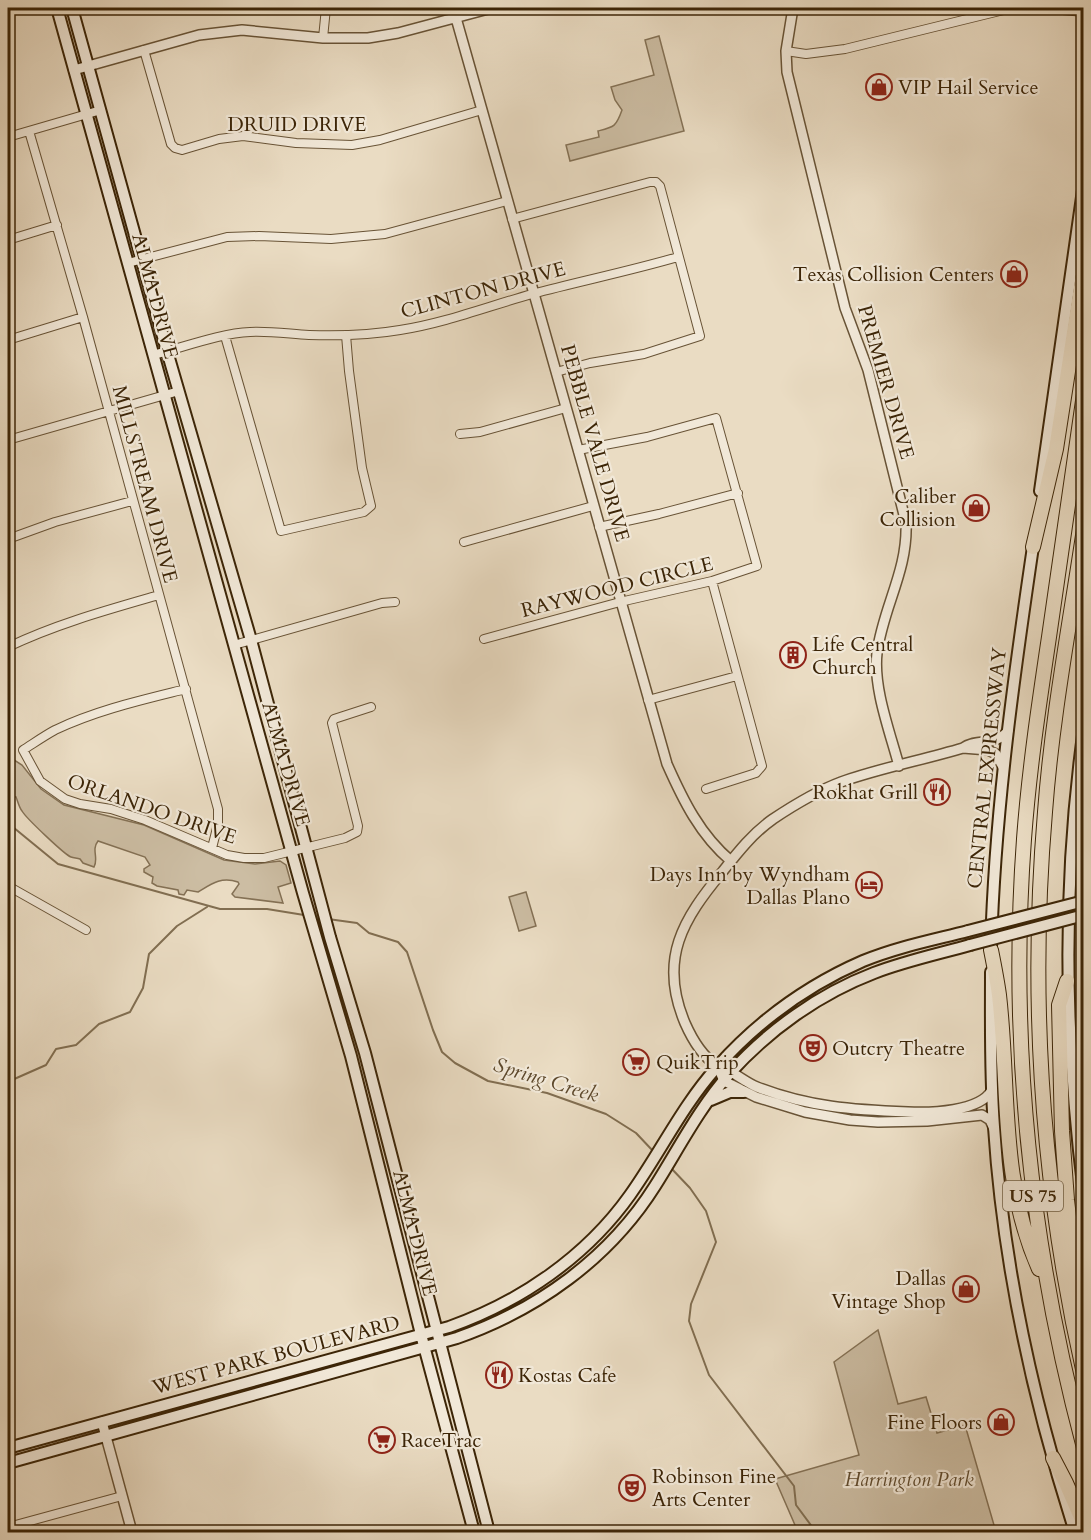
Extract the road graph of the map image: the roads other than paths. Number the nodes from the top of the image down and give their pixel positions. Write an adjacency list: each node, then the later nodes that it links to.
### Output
1 (57, 8): 14 (main road, ALMA DRIVE)
2 (72, 8): 13 (main road, ALMA DRIVE)
3 (326, 8): 10 (street)
4 (492, 8): 9 (street)
5 (793, 8): 12 (street, PREMIER DRIVE)
6 (1012, 8): 12 (street)
7 (1041, 8): 8 (street)
8 (1083, 12)
9 (456, 18): 10 (street); 16 (street, PEBBLE VALE DRIVE)
10 (323, 38): 11 (street)
11 (144, 50): 13 (street); 16 (street, DRUID DRIVE)
12 (786, 51): 68 (street, PREMIER DRIVE)
13 (89, 66): 14 (street); 15 (main road, ALMA DRIVE)
14 (74, 70): 17 (main road, ALMA DRIVE)
15 (101, 110): 17 (street); 26 (main road, ALMA DRIVE)
16 (482, 110): 21 (street, PEBBLE VALE DRIVE)
17 (86, 114): 18 (street); 27 (main road, ALMA DRIVE)
18 (29, 131): 19 (street); 23 (street, MILLSTREAM DRIVE)
19 (8, 137)
20 (1083, 183): 52 (main road, CENTRAL EXPRESSWAY)
21 (507, 201): 22 (street, PEBBLE VALE DRIVE); 26 (street)
22 (512, 219): 25 (street); 29 (street, PEBBLE VALE DRIVE)
23 (57, 225): 24 (street); 30 (street, MILLSTREAM DRIVE)
24 (8, 240)
25 (678, 257): 29 (street, CLINTON DRIVE); 36 (street)
26 (141, 259): 27 (street); 34 (main road, ALMA DRIVE)
27 (128, 263): 35 (main road, ALMA DRIVE)
28 (1083, 268): 52 (highway)
29 (534, 294): 31 (street, CLINTON DRIVE); 36 (street, PEBBLE VALE DRIVE)
30 (83, 317): 33 (street); 41 (street, MILLSTREAM DRIVE)
31 (346, 334): 32 (street, CLINTON DRIVE); 32 (street)
32 (225, 336): 34 (street, CLINTON DRIVE)
33 (8, 340)
34 (167, 351): 35 (street, CLINTON DRIVE); 37 (main road, ALMA DRIVE)
35 (153, 356): 38 (main road, ALMA DRIVE)
36 (556, 372): 40 (street, PEBBLE VALE DRIVE)
37 (179, 391): 38 (street); 58 (main road, ALMA DRIVE)
38 (164, 394): 41 (street); 59 (main road, ALMA DRIVE)
39 (1083, 394): 98 (highway, US 75)
40 (566, 408): 42 (street); 44 (street, PEBBLE VALE DRIVE)
41 (107, 410): 43 (street); 46 (street, MILLSTREAM DRIVE)
42 (460, 434)
43 (8, 440)
44 (578, 450): 45 (street); 47 (street, PEBBLE VALE DRIVE)
45 (738, 493): 48 (street); 53 (street, RAYWOOD CIRCLE)
46 (132, 501): 50 (street); 54 (street, MILLSTREAM DRIVE)
47 (593, 506): 48 (street, PEBBLE VALE DRIVE); 51 (street)
48 (599, 527): 56 (street, PEBBLE VALE DRIVE)
49 (1083, 529): 99 (highway, US 75)
50 (8, 539)
51 (464, 542)
52 (1033, 547): 66 (main road, CENTRAL EXPRESSWAY)
53 (712, 581): 56 (street, RAYWOOD CIRCLE); 61 (street)
54 (159, 596): 60 (street); 62 (street, MILLSTREAM DRIVE)
55 (395, 602): 58 (street)
56 (620, 602): 57 (street, RAYWOOD CIRCLE); 63 (street, PEBBLE VALE DRIVE)
57 (484, 639)
58 (251, 640): 59 (street); 72 (main road, ALMA DRIVE)
59 (234, 645): 73 (main road, ALMA DRIVE)
60 (8, 647)
61 (737, 676): 63 (street); 70 (street)
62 (186, 688): 71 (street, MILLSTREAM DRIVE); 71 (street, ORLANDO DRIVE)
63 (648, 700): 74 (street, PEBBLE VALE DRIVE)
64 (371, 707): 72 (street, ORLANDO DRIVE)
65 (1083, 728): 80 (main road)
66 (1008, 731): 67 (street); 69 (main road, CENTRAL EXPRESSWAY)
67 (963, 748): 68 (street); 69 (street)
68 (899, 766): 74 (street)
69 (1003, 767): 79 (main road, CENTRAL EXPRESSWAY)
70 (706, 789)
71 (212, 848): 73 (street, ORLANDO DRIVE)
72 (306, 848): 73 (street, ORLANDO DRIVE); 81 (main road, ALMA DRIVE)
73 (292, 852): 82 (main road, ALMA DRIVE)
74 (731, 861): 83 (street)
75 (8, 886): 78 (street)
76 (1083, 901): 83 (main road, WEST PARK BOULEVARD, bridge)
77 (1083, 915): 84 (main road, WEST PARK BOULEVARD, bridge)
78 (86, 930)
79 (991, 950): 85 (main road, CENTRAL EXPRESSWAY); 98 (highway)
80 (1067, 981): 91 (main road); 99 (highway)
81 (352, 1009): 82 (main road); 92 (main road, ALMA DRIVE)
82 (339, 1013): 94 (main road, ALMA DRIVE)
83 (717, 1066): 84 (street); 96 (main road, WEST PARK BOULEVARD)
84 (728, 1076): 86 (street); 87 (main road, WEST PARK BOULEVARD); 88 (street)
85 (992, 1090): 89 (street); 90 (main road, CENTRAL EXPRESSWAY)
86 (744, 1092): 87 (main road); 88 (street)
87 (708, 1101): 97 (main road, WEST PARK BOULEVARD)
88 (814, 1108): 89 (street)
89 (917, 1117): 90 (street)
90 (994, 1129): 109 (main road, CENTRAL EXPRESSWAY)
91 (1082, 1166): 93 (main road)
92 (398, 1179): 94 (main road); 100 (main road, ALMA DRIVE)
93 (1083, 1180): 95 (main road)
94 (384, 1183): 101 (main road, ALMA DRIVE)
95 (1083, 1193)
96 (608, 1223): 97 (main road); 100 (main road, WEST PARK BOULEVARD)
97 (617, 1233): 102 (main road, WEST PARK BOULEVARD)
98 (1047, 1287): 108 (highway, US 75)
99 (1072, 1323): 104 (highway, US 75)
100 (436, 1330): 101 (main road, WEST PARK BOULEVARD); 102 (main road, ALMA DRIVE)
101 (422, 1334): 103 (main road, ALMA DRIVE); 105 (main road, WEST PARK BOULEVARD)
102 (440, 1342): 103 (main road, WEST PARK BOULEVARD); 110 (main road, ALMA DRIVE)
103 (424, 1346): 106 (main road, WEST PARK BOULEVARD); 112 (main road, ALMA DRIVE)
104 (1083, 1374)
105 (102, 1422): 106 (street); 107 (main road, WEST PARK BOULEVARD)
106 (106, 1436): 111 (main road, WEST PARK BOULEVARD); 113 (street)
107 (8, 1448)
108 (1083, 1448)
109 (1053, 1458): 114 (highway); 119 (main road, CENTRAL EXPRESSWAY)
110 (470, 1461): 112 (main road); 118 (main road, ALMA DRIVE)
111 (8, 1463)
112 (456, 1465): 117 (main road, ALMA DRIVE)
113 (122, 1496): 115 (street); 116 (street)
114 (1083, 1524)
115 (8, 1527)
116 (132, 1533)
117 (474, 1533)
118 (489, 1533)
119 (1075, 1533)

